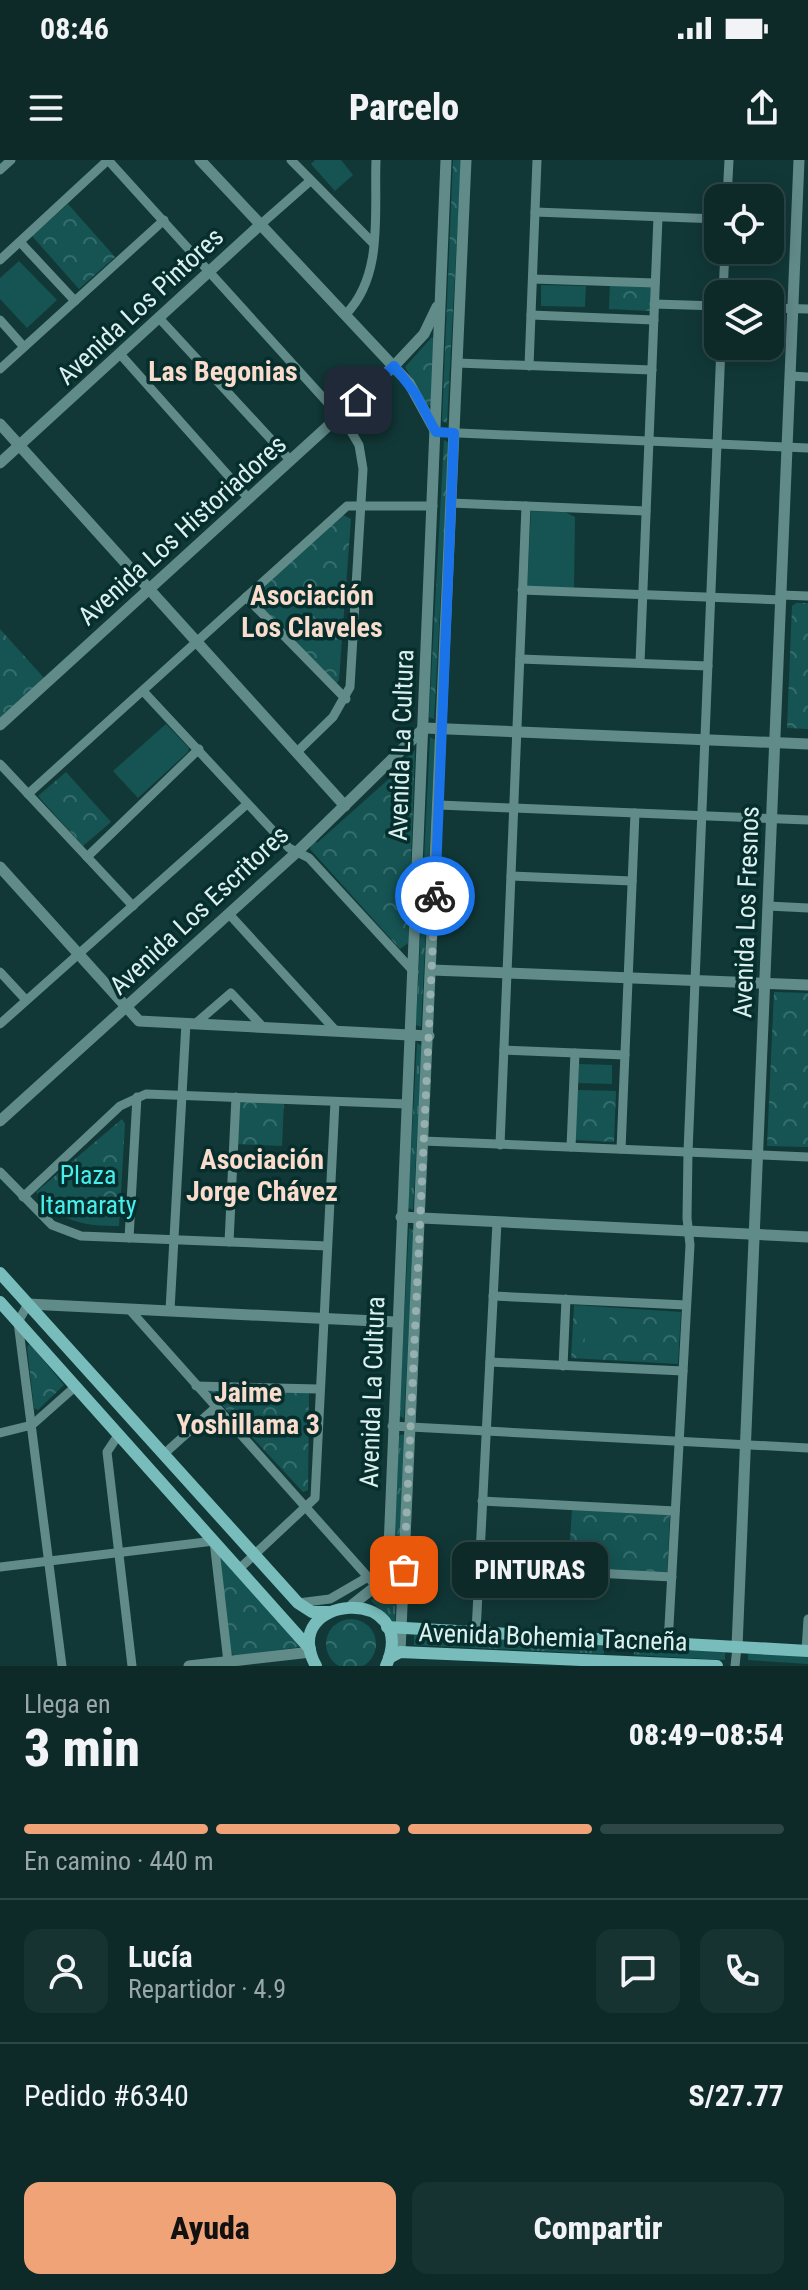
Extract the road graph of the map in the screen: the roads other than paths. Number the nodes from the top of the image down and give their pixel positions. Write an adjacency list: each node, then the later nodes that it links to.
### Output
1 (11, 160): 11 (street)
2 (108, 160): 17 (street); 19 (street)
3 (200, 160): 18 (street)
4 (291, 160): 12 (street)
5 (376, 160): 20 (street)
6 (446, 160): 25 (street, Avenida La Cultura)
7 (466, 160): 40 (street, Avenida La Cultura)
8 (537, 160): 14 (street)
9 (729, 160): 13 (street)
10 (799, 160): 30 (street, Avenida Los Fresnos)
11 (0, 170)
12 (310, 181): 18 (street, Avenida Los Pintores); 20 (street)
13 (728, 184)
14 (535, 212): 15 (street); 23 (street)
15 (658, 217): 16 (street); 24 (street)
16 (704, 219)
17 (164, 220): 22 (street); 26 (street)
18 (260, 225): 22 (street, Avenida Los Pintores); 32 (street)
19 (20, 242): 21 (street); 26 (street)
20 (373, 243): 32 (street)
21 (0, 260)
22 (209, 273): 34 (street, Avenida Los Pintores); 47 (street)
23 (533, 279): 24 (street); 33 (street)
24 (655, 283): 27 (street)
25 (442, 287): 41 (street, Avenida Los Historiadores); 49 (street, Avenida La Cultura)
26 (75, 301): 37 (street)
27 (654, 304): 28 (street); 36 (street)
28 (704, 306)
29 (784, 308): 30 (street)
30 (793, 308): 31 (street); 45 (street, Avenida Los Fresnos)
31 (808, 309)
32 (346, 314): 41 (street)
33 (531, 315): 36 (street); 42 (street)
34 (159, 318): 38 (street, Avenida Los Pintores); 56 (street)
35 (0, 320): 37 (street)
36 (654, 320): 44 (street)
37 (24, 347): 43 (street)
38 (120, 354): 53 (street, Avenida Los Pintores); 58 (street)
39 (720, 360): 52 (street)
40 (457, 363): 42 (street); 50 (street, Avenida La Cultura)
41 (394, 366): 47 (street, Avenida Los Historiadores); 49 (street)
42 (529, 366): 44 (street)
43 (0, 369)
44 (652, 370): 51 (street)
45 (790, 376): 46 (street); 54 (street, Avenida Los Fresnos)
46 (808, 377)
47 (340, 417): 56 (street, Avenida Los Historiadores); 60 (street)
48 (0, 424): 53 (street)
49 (436, 432): 50 (street); 61 (street, Avenida La Cultura)
50 (454, 433): 51 (street); 59 (street, Avenida La Cultura)
51 (649, 441): 52 (street); 63 (street)
52 (717, 444): 54 (street); 69 (street)
53 (19, 446): 57 (street, Avenida Los Pintores); 64 (street)
54 (787, 447): 55 (street); 70 (street, Avenida Los Fresnos)
55 (808, 448)
56 (291, 461): 58 (street, Avenida Los Historiadores)
57 (0, 463)
58 (249, 499): 64 (street, Avenida Los Historiadores)
59 (451, 503): 62 (street); 79 (street, Avenida La Cultura)
60 (361, 504): 61 (street); 68 (street); 76 (street)
61 (433, 506): 78 (street, Avenida La Cultura)
62 (526, 506): 63 (street); 65 (street)
63 (646, 511): 66 (street)
64 (149, 588): 71 (street); 77 (street, Avenida Los Historiadores)
65 (522, 590): 66 (street); 72 (street)
66 (643, 595): 69 (street); 73 (street)
67 (808, 596): 70 (street)
68 (246, 597): 71 (street); 76 (street)
69 (711, 598): 70 (street); 74 (street)
70 (781, 598): 82 (street, Avenida Los Fresnos)
71 (198, 641): 75 (street); 85 (street)
72 (520, 659): 73 (street); 80 (street)
73 (640, 663): 74 (street)
74 (708, 666): 81 (street)
75 (143, 691): 84 (street); 87 (street)
76 (346, 699): 85 (street)
77 (0, 725)
78 (424, 728): 79 (street); 90 (street, Avenida Los Escritores); 108 (street, Avenida La Cultura)
79 (441, 730): 80 (street); 89 (street, Avenida La Cultura)
80 (516, 733): 81 (street); 91 (street)
81 (705, 740): 82 (street); 93 (street)
82 (775, 743): 83 (street); 94 (street, Avenida Los Fresnos)
83 (808, 744)
84 (199, 749): 88 (street); 97 (street)
85 (298, 751): 90 (street)
86 (0, 764): 87 (street)
87 (28, 794): 97 (street)
88 (247, 804): 96 (street); 101 (street)
89 (439, 805): 91 (street); 106 (street, Avenida La Cultura)
90 (345, 806): 96 (street, Avenida Los Escritores)
91 (514, 808): 92 (street); 99 (street)
92 (635, 813): 93 (street); 100 (street)
93 (702, 815): 94 (street); 111 (street)
94 (772, 818): 95 (street); 102 (street, Avenida Los Fresnos)
95 (808, 820)
96 (297, 852): 104 (street, Avenida Los Escritores); 108 (street)
97 (87, 857): 101 (street)
98 (0, 867): 105 (street)
99 (511, 876): 100 (street); 109 (street)
100 (632, 881): 110 (street)
101 (133, 906): 105 (street)
102 (768, 906): 103 (street); 112 (street, Avenida Los Fresnos)
103 (808, 908)
104 (229, 914): 115 (street, Avenida Los Escritores); 119 (street)
105 (78, 955): 114 (street); 115 (street)
106 (432, 970): 109 (street); 121 (street, Avenida La Cultura)
107 (0, 972): 114 (street)
108 (414, 972): 120 (street, Avenida La Cultura)
109 (507, 973): 110 (street); 122 (street)
110 (628, 977): 111 (street); 124 (street)
111 (695, 980): 112 (street); 135 (street)
112 (765, 983): 113 (street); 136 (street, Avenida Los Fresnos)
113 (808, 985)
114 (26, 1000): 116 (street)
115 (125, 1008): 117 (street); 130 (street, Avenida Los Escritores)
116 (0, 1024)
117 (190, 1024): 118 (street); 118 (street); 125 (street)
118 (263, 1027): 119 (street)
119 (336, 1031): 120 (street)
120 (411, 1035): 121 (street); 129 (street, Avenida La Cultura)
121 (429, 1036): 131 (street, Avenida La Cultura)
122 (504, 1050): 123 (street); 132 (street)
123 (575, 1053): 124 (street); 133 (street)
124 (625, 1055): 134 (street)
125 (181, 1093): 126 (street); 127 (street); 147 (street)
126 (137, 1097): 139 (street); 146 (street)
127 (236, 1097): 128 (street); 148 (street)
128 (335, 1102): 129 (street); 149 (street)
129 (407, 1104): 140 (street, Avenida La Cultura)
130 (0, 1121)
131 (423, 1141): 132 (street); 141 (street, Avenida La Cultura)
132 (500, 1145): 133 (street)
133 (571, 1147): 134 (street)
134 (621, 1149): 135 (street)
135 (688, 1152): 136 (street); 143 (street)
136 (758, 1155): 137 (street); 144 (street, Avenida Los Fresnos)
137 (808, 1157)
138 (0, 1172): 139 (street)
139 (23, 1197): 146 (street)
140 (401, 1217): 141 (street); 160 (street, Avenida La Cultura)
141 (419, 1218): 142 (street); 170 (street, Avenida La Cultura)
142 (497, 1222): 143 (street); 151 (street)
143 (688, 1231): 144 (street); 155 (street)
144 (755, 1234): 145 (street); 175 (street, Avenida Los Fresnos)
145 (808, 1237)
146 (129, 1238): 147 (street)
147 (173, 1240): 148 (street); 157 (street)
148 (229, 1242): 149 (street)
149 (327, 1246): 158 (street)
150 (0, 1273): 154 (main road)
151 (493, 1296): 152 (street); 161 (street)
152 (566, 1299): 155 (street); 162 (street)
153 (0, 1302): 159 (main road)
154 (28, 1304): 156 (street); 159 (street); 177 (main road)
155 (686, 1305): 163 (street)
156 (129, 1309): 157 (street); 165 (street)
157 (170, 1310): 158 (street)
158 (324, 1317): 160 (street); 166 (street)
159 (18, 1322): 164 (main road); 168 (street)
160 (396, 1322): 169 (street, Avenida La Cultura)
161 (490, 1362): 162 (street); 171 (street)
162 (563, 1366): 163 (street)
163 (683, 1371): 174 (street)
164 (76, 1386): 168 (street); 173 (main road)
165 (196, 1386): 166 (street); 167 (street)
166 (319, 1389): 179 (street)
167 (216, 1407): 177 (street); 179 (street)
168 (32, 1425): 172 (street); 184 (street)
169 (392, 1426): 170 (street); 189 (street, Avenida La Cultura)
170 (409, 1427): 171 (street); 195 (street, Avenida La Cultura)
171 (486, 1431): 174 (street); 178 (street)
172 (0, 1433)
173 (119, 1434): 181 (main road); 182 (street)
174 (679, 1441): 175 (street); 180 (street)
175 (746, 1445): 176 (street); 199 (street, Avenida Los Fresnos)
176 (808, 1448)
177 (164, 1454): 183 (main road)
178 (482, 1501): 180 (street); 186 (street)
179 (307, 1507): 183 (street); 189 (street)
180 (675, 1511): 188 (street)
181 (214, 1541): 182 (street); 187 (main road); 204 (street)
182 (118, 1552): 184 (street); 207 (street)
183 (253, 1554): 187 (street); 190 (main road)
184 (49, 1561): 185 (street); 206 (street)
185 (0, 1567)
186 (479, 1567): 188 (street); 196 (street)
187 (239, 1569): 201 (main road)
188 (672, 1577): 198 (street)
189 (372, 1581): 190 (street); 191 (street)
190 (298, 1603): 192 (main road)
191 (352, 1605): 192 (main road); 194 (main road)
192 (328, 1612): 201 (main road)
193 (808, 1619): 200 (street)
194 (387, 1627): 195 (main road, Avenida Bohemia Tacneña); 202 (main road)
195 (401, 1627): 196 (main road, Avenida Bohemia Tacneña); 202 (street, Avenida La Cultura)
196 (476, 1632): 197 (main road, Avenida Bohemia Tacneña)
197 (619, 1642): 198 (main road, Avenida Bohemia Tacneña); 205 (street)
198 (668, 1644): 199 (main road, Avenida Bohemia Tacneña)
199 (737, 1647): 200 (main road, Avenida Bohemia Tacneña); 210 (street, Avenida Los Fresnos)
200 (807, 1651)
201 (312, 1658): 204 (street)
202 (394, 1661): 203 (main road, Avenida Bohemia Tacneña)
203 (474, 1661): 205 (main road, Avenida Bohemia Tacneña)
204 (228, 1662): 208 (street)
205 (618, 1664): 209 (main road, Avenida Bohemia Tacneña)
206 (62, 1666)
207 (132, 1666)
208 (189, 1666)
209 (717, 1666)
210 (735, 1666)

